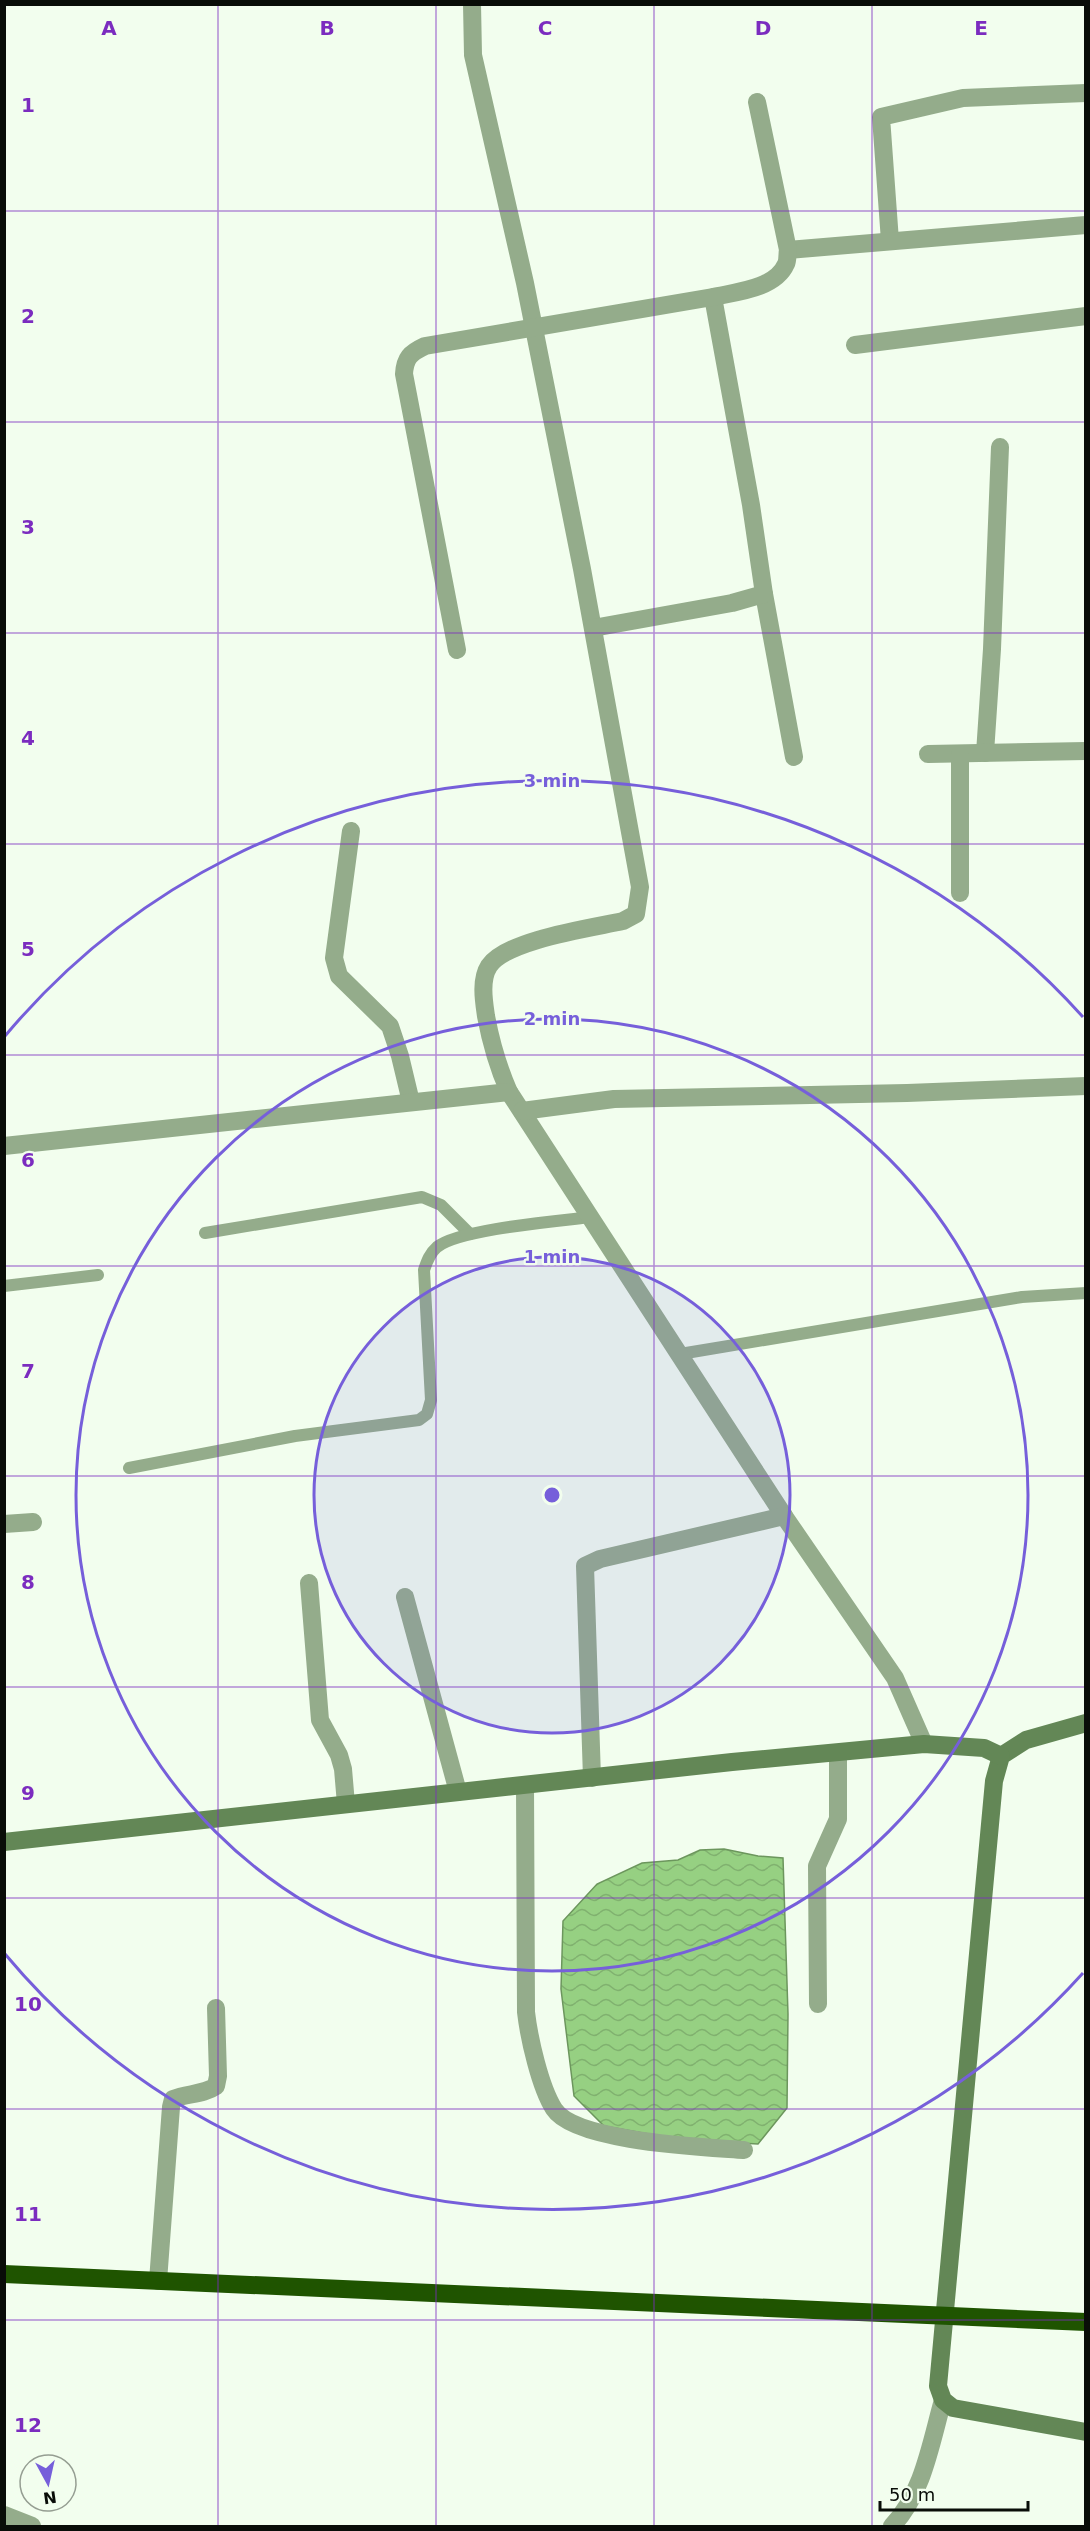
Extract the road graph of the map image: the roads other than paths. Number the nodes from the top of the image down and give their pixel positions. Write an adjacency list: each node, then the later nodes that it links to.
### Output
1 (472, 4): 9 (street)
2 (1086, 93): 5 (street)
3 (757, 102): 6 (street)
4 (1086, 225): 5 (street)
5 (890, 241): 6 (street)
6 (788, 250): 7 (street)
7 (713, 297): 9 (street); 12 (street)
8 (1086, 316): 10 (street)
9 (534, 327): 13 (street); 14 (street)
10 (855, 345)
11 (1000, 447): 16 (street)
12 (764, 594): 13 (street); 19 (street)
13 (593, 628): 23 (street)
14 (457, 650)
15 (1086, 751): 16 (street)
16 (985, 753): 18 (street)
17 (928, 754): 18 (street)
18 (960, 754): 21 (street)
19 (794, 757)
20 (351, 831): 24 (street)
21 (960, 893)
22 (1086, 1086): 25 (street)
23 (509, 1092): 24 (street); 25 (street)
24 (411, 1102): 26 (street)
25 (522, 1111): 27 (street)
26 (4, 1146)
27 (591, 1217): 29 (lane); 33 (street)
28 (204, 1233): 29 (lane)
29 (470, 1234): 34 (lane)
30 (98, 1275): 31 (lane)
31 (4, 1286)
32 (1086, 1293): 33 (lane)
33 (680, 1354): 35 (street)
34 (129, 1467)
35 (784, 1516): 41 (street); 44 (street)
36 (33, 1522): 37 (street)
37 (4, 1524)
38 (309, 1583): 47 (street)
39 (405, 1597): 46 (street)
40 (1086, 1723): 43 (street)
41 (924, 1744): 42 (street); 43 (street)
42 (838, 1752): 44 (street); 49 (street)
43 (1001, 1756): 54 (street)
44 (591, 1778): 45 (street)
45 (525, 1785): 46 (street); 51 (street)
46 (458, 1792): 47 (street)
47 (346, 1804): 48 (street)
48 (4, 1842)
49 (818, 2004)
50 (216, 2008): 53 (street)
51 (744, 2150)
52 (4, 2274): 53 (highway)
53 (158, 2281): 54 (highway)
54 (945, 2317): 55 (highway); 56 (street)
55 (1086, 2322)
56 (943, 2400): 57 (street); 60 (street)
57 (1086, 2432)
58 (4, 2515): 59 (street)
59 (32, 2526)
60 (892, 2526)

